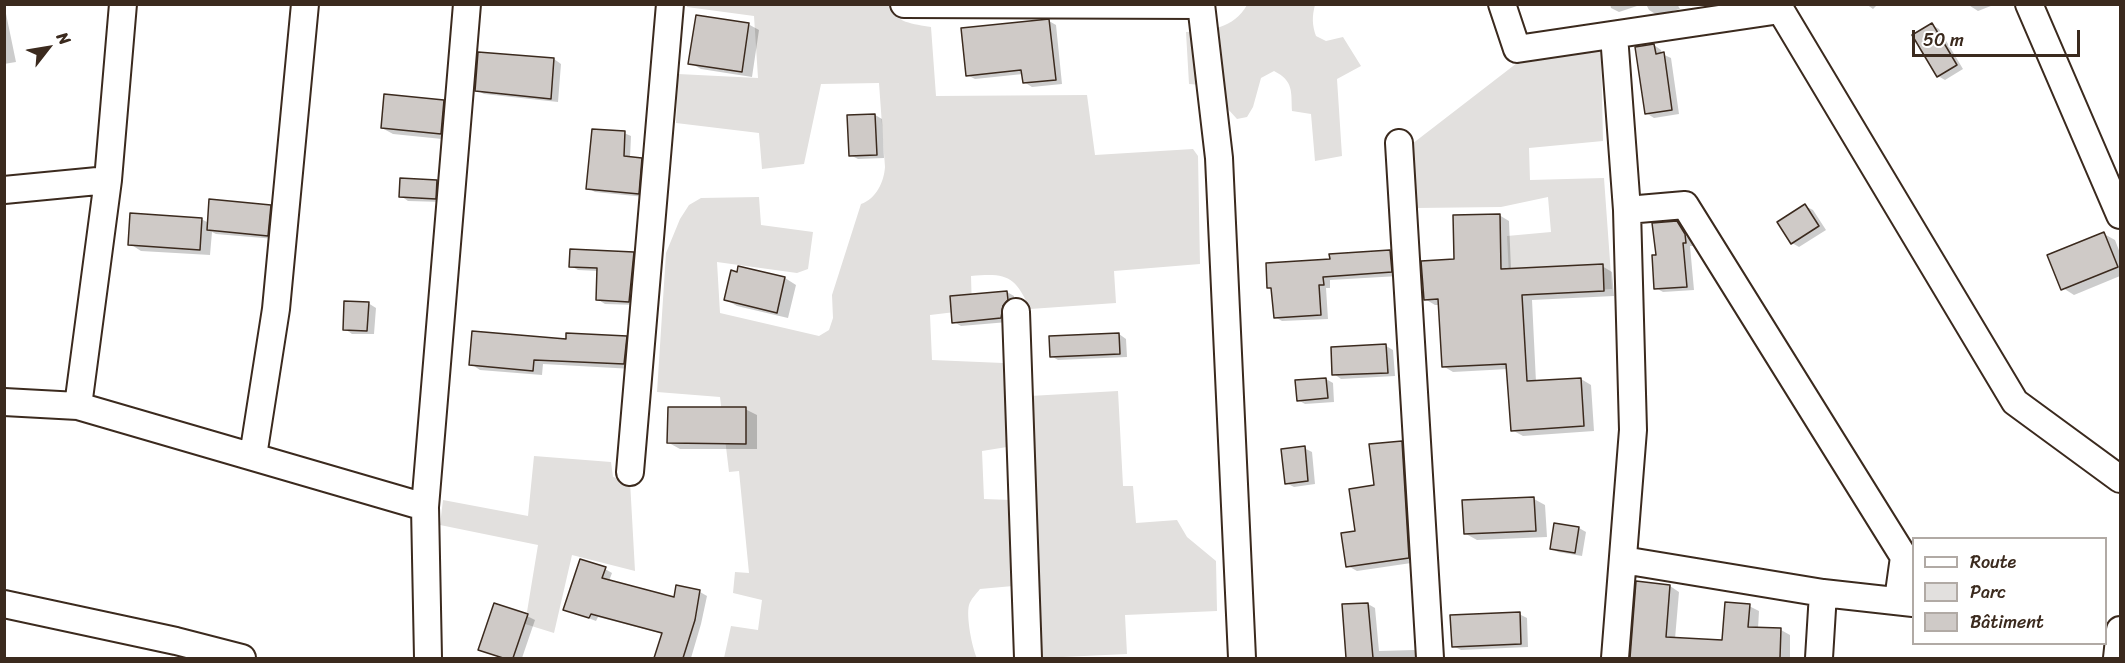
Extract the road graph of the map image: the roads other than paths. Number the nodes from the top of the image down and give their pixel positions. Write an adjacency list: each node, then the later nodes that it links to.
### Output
1 (123, 4): 12 (street)
2 (305, 4): 19 (street)
3 (467, 4): 22 (street)
4 (670, 4): 20 (street)
5 (904, 4): 8 (street)
6 (1502, 4): 10 (street)
7 (2029, 4): 15 (street)
8 (1035, 5): 30 (street)
9 (1779, 7): 10 (street); 21 (street)
10 (1614, 35): 14 (street)
11 (1399, 143): 31 (street)
12 (108, 180): 13 (street); 18 (street)
13 (4, 190)
14 (1627, 210): 23 (street); 25 (street)
15 (2121, 216)
16 (1016, 312): 29 (street)
17 (4, 402): 18 (street)
18 (78, 406): 19 (street)
19 (253, 456): 22 (street)
20 (630, 471)
21 (2121, 479)
22 (425, 507): 28 (street)
23 (1623, 560): 24 (street); 32 (street)
24 (1823, 593): 25 (street); 33 (street)
25 (1906, 602)
26 (4, 604): 27 (street)
27 (242, 658)
28 (428, 658)
29 (1028, 658)
30 (1242, 658)
31 (1430, 658)
32 (1615, 658)
33 (1819, 658)

